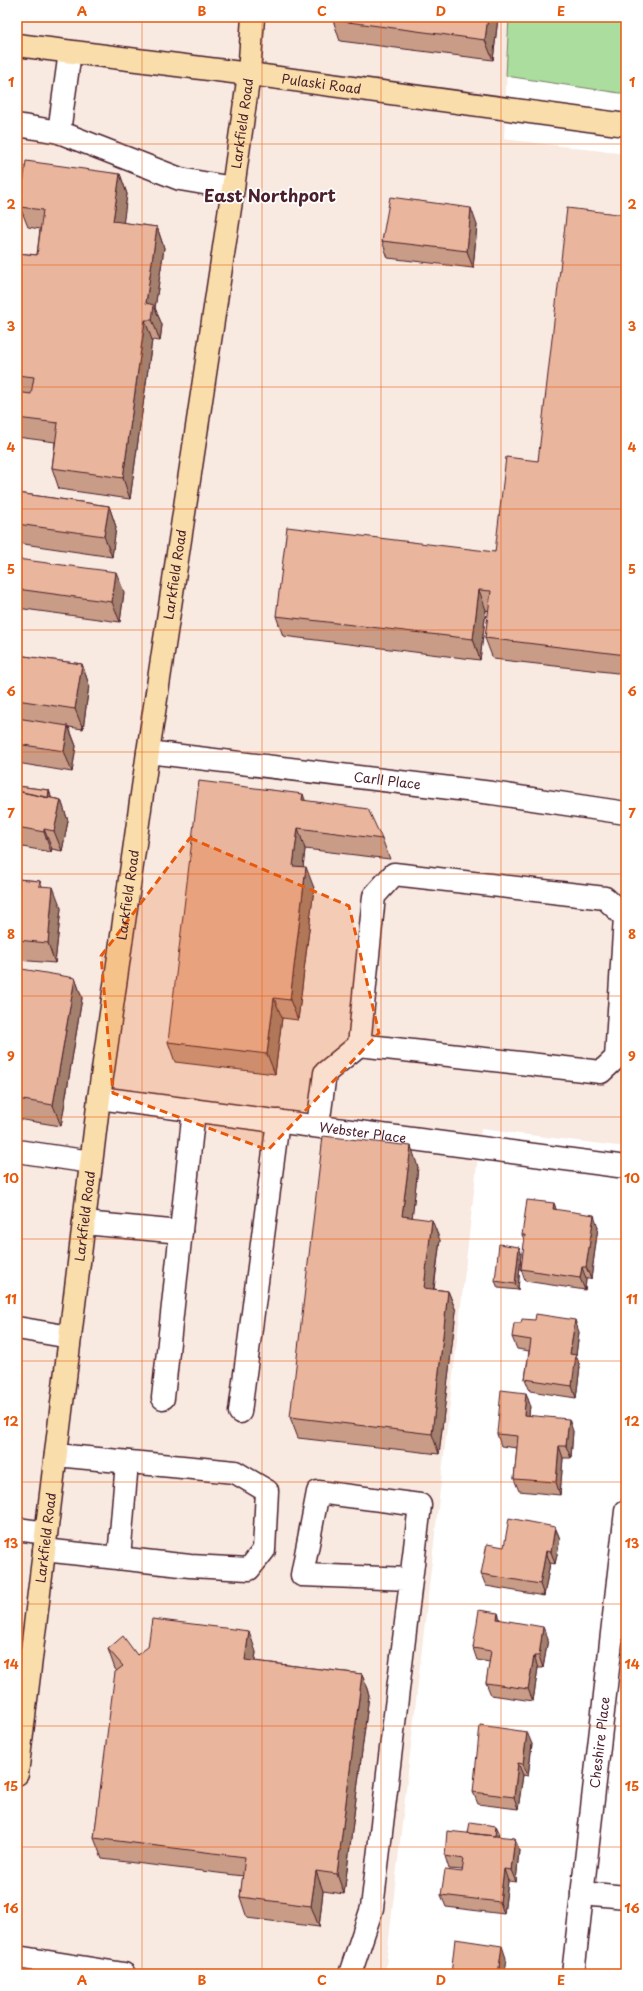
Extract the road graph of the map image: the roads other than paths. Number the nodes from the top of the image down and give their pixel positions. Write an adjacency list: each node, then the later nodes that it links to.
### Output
1 (253, 17): 4 (main road, Larkfield Road)
2 (17, 45): 3 (main road, Pulaski Road)
3 (70, 52): 4 (main road, Pulaski Road); 7 (street)
4 (249, 74): 6 (main road, Pulaski Road); 8 (main road, Larkfield Road)
5 (17, 125): 7 (street)
6 (626, 125)
7 (59, 132): 8 (street)
8 (233, 188): 9 (main road, Larkfield Road)
9 (148, 752): 10 (street, Carll Place); 12 (main road, Larkfield Road)
10 (626, 813)
11 (359, 1045): 11 (street); 15 (street)
12 (99, 1098): 13 (street, Webster Place); 17 (main road, Larkfield Road)
13 (194, 1110): 14 (street, Webster Place); 20 (street)
14 (278, 1121): 15 (street, Webster Place); 24 (street)
15 (318, 1126): 18 (street, Webster Place)
16 (17, 1151): 17 (street)
17 (91, 1162): 19 (main road, Larkfield Road)
18 (626, 1167)
19 (84, 1222): 20 (street); 22 (main road, Larkfield Road)
20 (181, 1232): 23 (street)
21 (17, 1328): 22 (street)
22 (70, 1337): 25 (main road, Larkfield Road)
23 (163, 1398)
24 (240, 1412)
25 (56, 1455): 26 (street); 29 (main road, Larkfield Road)
26 (127, 1462): 31 (street); 31 (street)
27 (626, 1511): 30 (street, Cheshire Place)
28 (17, 1528): 29 (street)
29 (45, 1542): 31 (street); 33 (main road, Larkfield Road)
30 (624, 1546): 34 (street, Cheshire Place)
31 (118, 1558)
32 (411, 1579): 32 (street); 38 (street)
33 (17, 1774)
34 (582, 1893): 35 (street); 39 (street, Cheshire Place)
35 (626, 1897)
36 (17, 1957): 37 (street)
37 (124, 1974)
38 (350, 1974)
39 (573, 1974)

